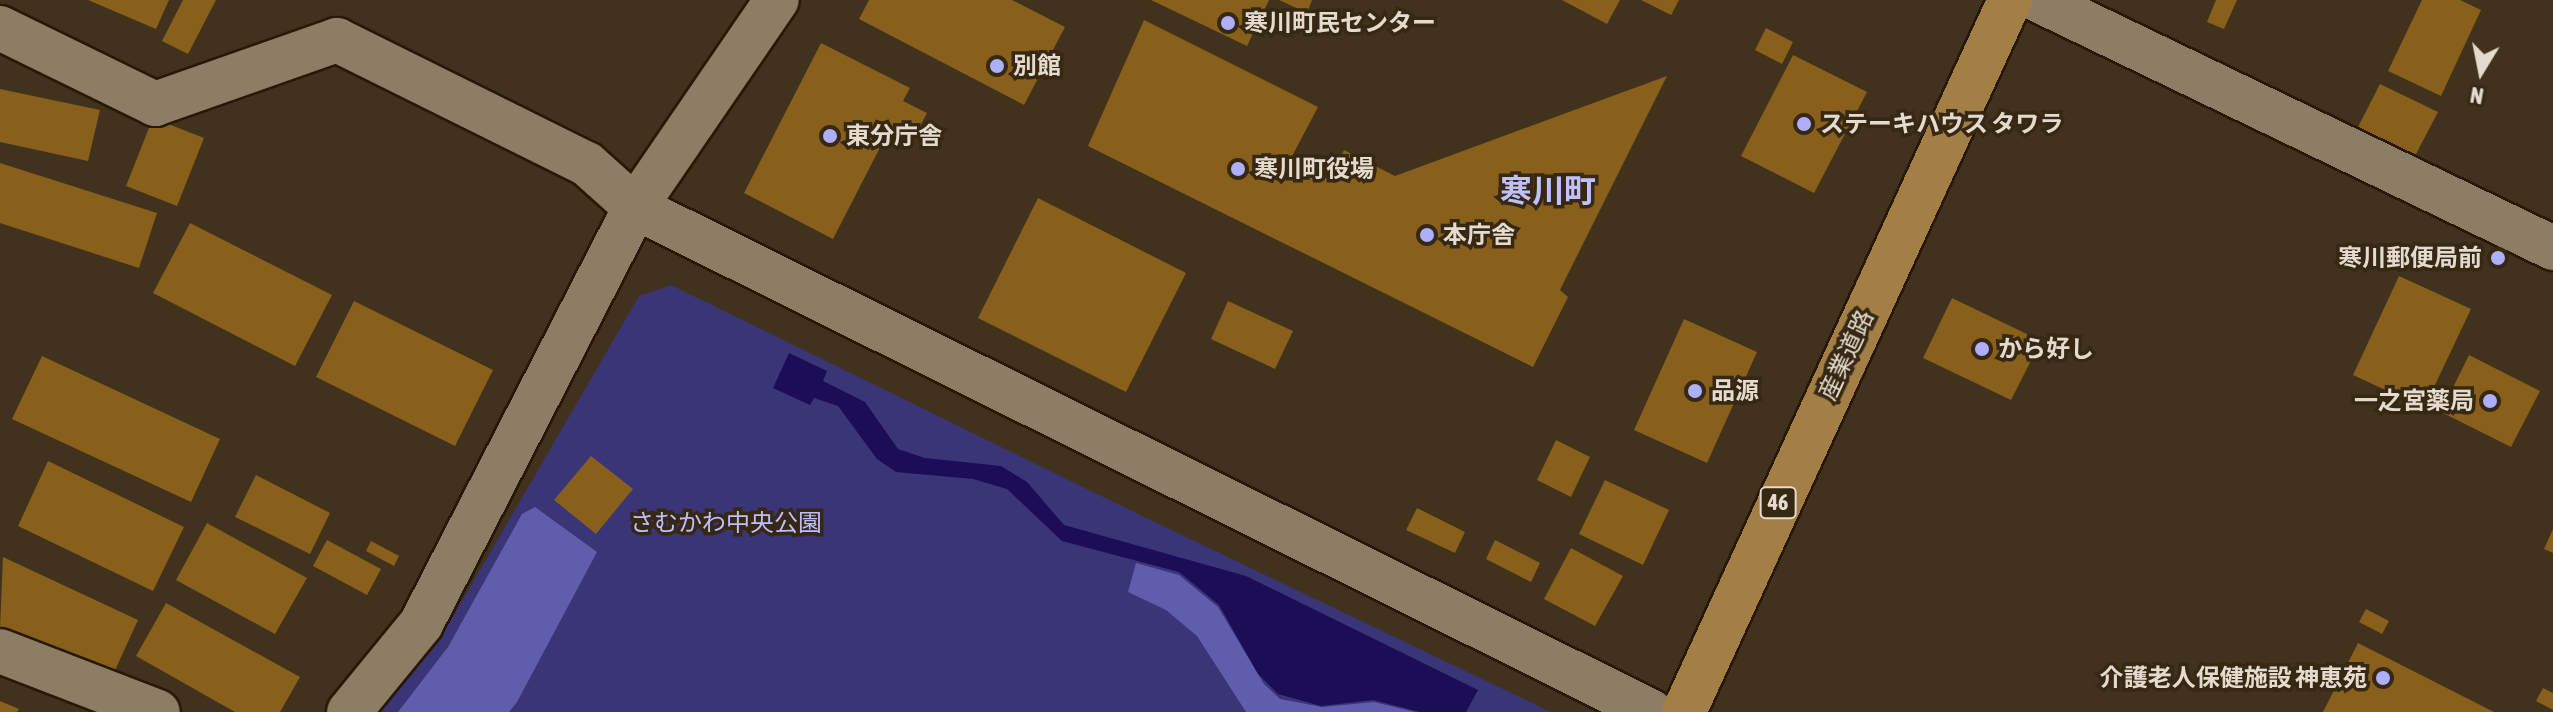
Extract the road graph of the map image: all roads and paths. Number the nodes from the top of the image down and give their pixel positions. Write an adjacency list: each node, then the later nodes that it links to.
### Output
1 (777, 0): 5 (street)
2 (2010, 0): 11 (main road, 産業道路 / 46)
3 (2038, 0): 6 (street)
4 (0, 28): 5 (street)
5 (635, 207): 9 (street); 10 (street)
6 (2553, 248)
7 (0, 651): 8 (street)
8 (158, 712)
9 (349, 712)
10 (1652, 712)
11 (1684, 712)

